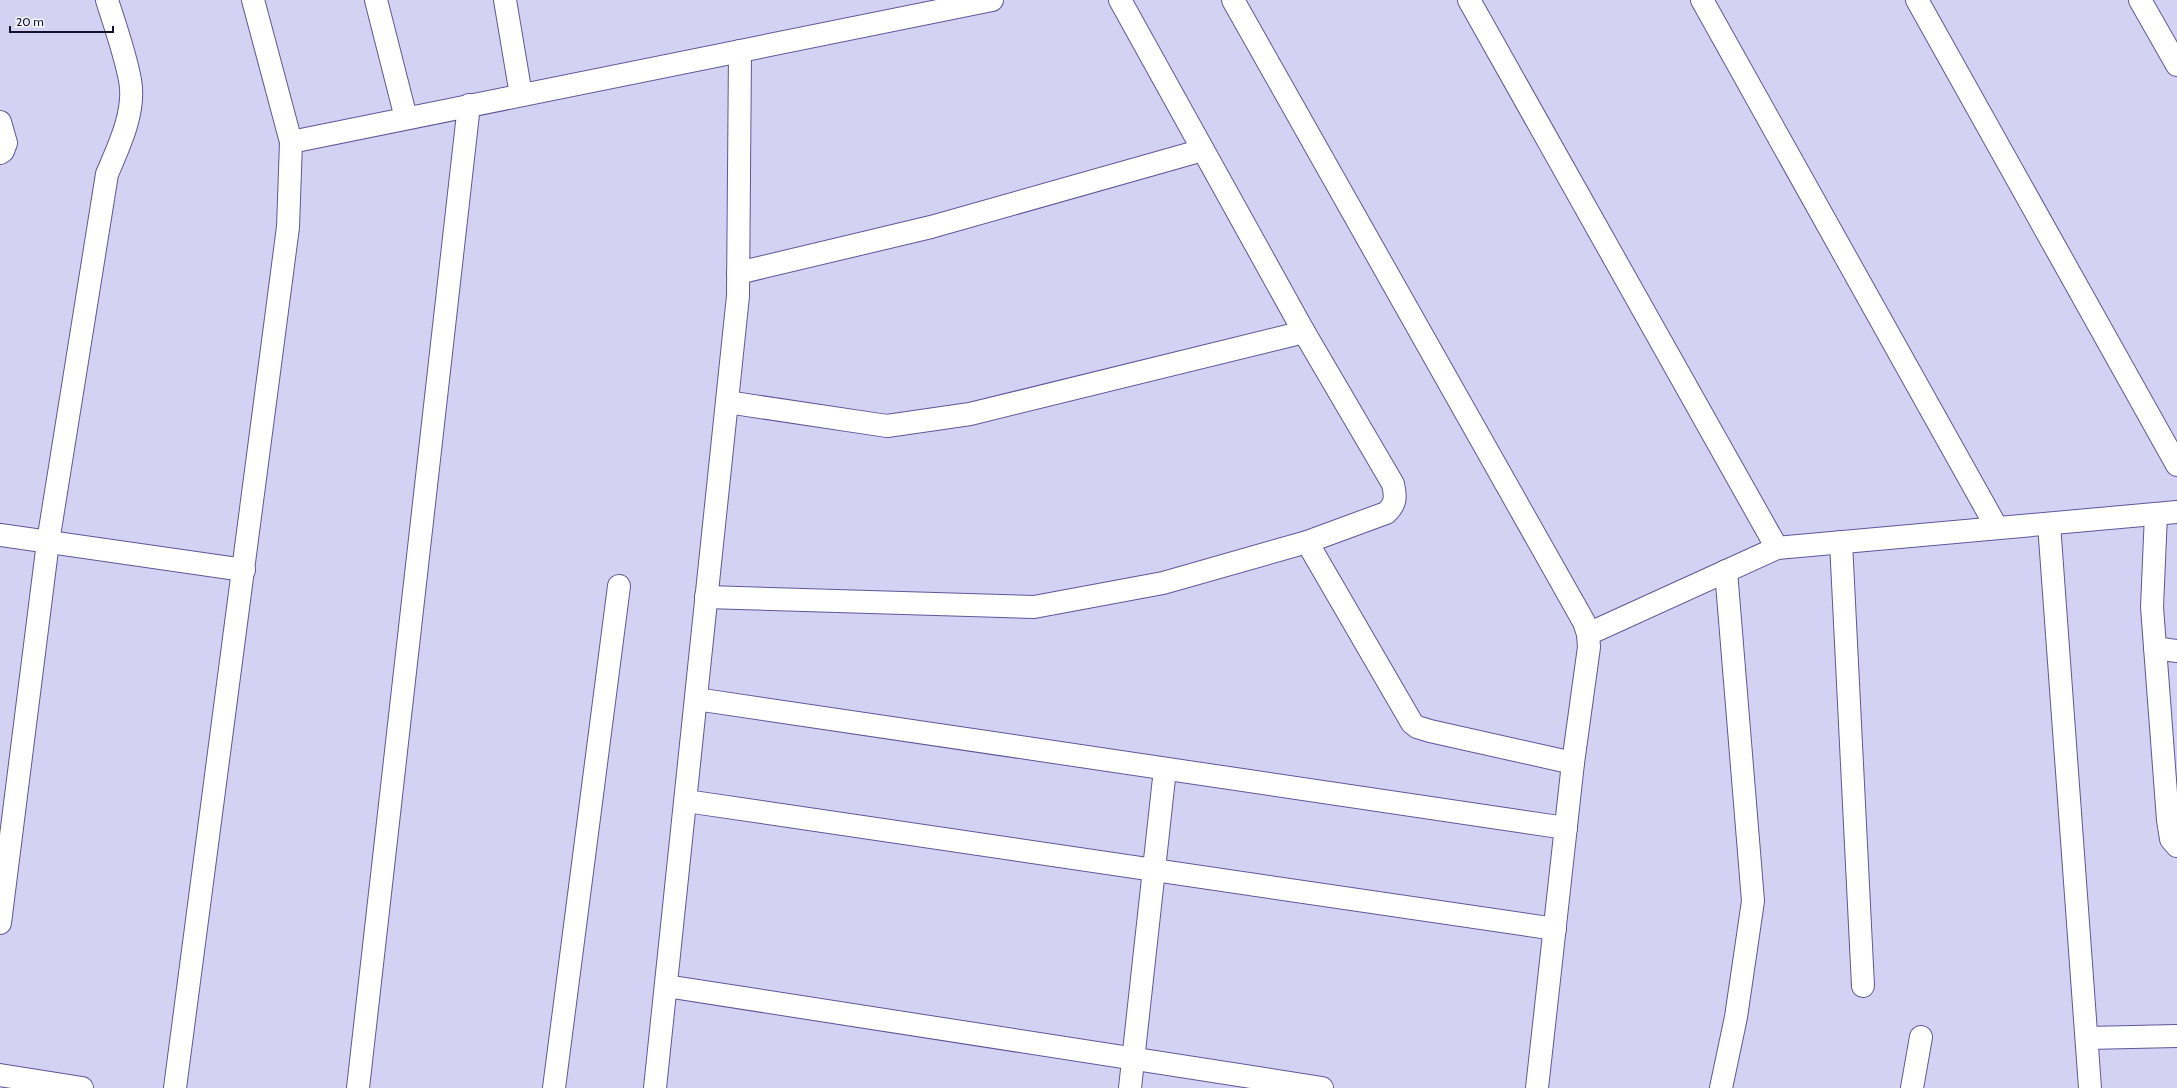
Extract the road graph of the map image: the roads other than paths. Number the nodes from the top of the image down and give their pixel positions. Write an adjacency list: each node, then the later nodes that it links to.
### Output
1 (107, 0): 29 (street)
2 (253, 0): 18 (street)
3 (376, 0): 16 (street)
4 (505, 0): 14 (street)
5 (992, 0): 12 (street)
6 (1120, 0): 19 (street)
7 (1233, 0): 37 (street)
8 (1469, 0): 32 (street)
9 (1702, 0): 27 (street)
10 (1917, 0): 24 (street)
11 (2140, 0): 13 (street)
12 (740, 51): 14 (street); 21 (street)
13 (2177, 65)
14 (521, 95): 15 (street)
15 (468, 106): 16 (street); 58 (street)
16 (406, 118): 18 (street)
17 (0, 122): 20 (street)
18 (290, 142): 33 (street)
19 (1203, 150): 21 (street); 22 (street)
20 (0, 153)
21 (738, 273): 23 (street)
22 (1304, 332): 23 (street); 30 (street)
23 (727, 402): 36 (street)
24 (2177, 464)
25 (2166, 513): 26 (street); 38 (street)
26 (2050, 524): 27 (street); 53 (street)
27 (1997, 528): 31 (street)
28 (0, 534): 29 (street)
29 (48, 542): 33 (street); 47 (street)
30 (1307, 542): 36 (street); 41 (street)
31 (1841, 542): 32 (street); 50 (street)
32 (1777, 548): 34 (street)
33 (244, 570): 57 (street)
34 (1726, 571): 37 (street); 64 (street)
35 (619, 586): 59 (street)
36 (706, 597): 40 (street)
37 (1588, 634): 41 (street)
38 (2155, 648): 39 (street); 45 (street)
39 (2177, 651)
40 (696, 699): 42 (street); 43 (street)
41 (1573, 763): 44 (street)
42 (1165, 769): 44 (street); 46 (street)
43 (686, 801): 46 (street); 49 (street)
44 (1566, 828): 48 (street)
45 (2177, 846)
46 (1154, 870): 48 (street); 54 (street)
47 (0, 923)
48 (1555, 929): 63 (street)
49 (666, 986): 54 (street); 60 (street)
50 (1863, 986)
51 (2177, 1036): 53 (street)
52 (1921, 1037): 65 (street)
53 (2087, 1038): 66 (street)
54 (1133, 1058): 61 (street); 62 (street)
55 (0, 1076): 56 (street)
56 (82, 1088)
57 (175, 1088)
58 (358, 1088)
59 (554, 1088)
60 (655, 1088)
61 (1130, 1088)
62 (1322, 1088)
63 (1537, 1088)
64 (1721, 1088)
65 (1912, 1088)
66 (2090, 1088)

